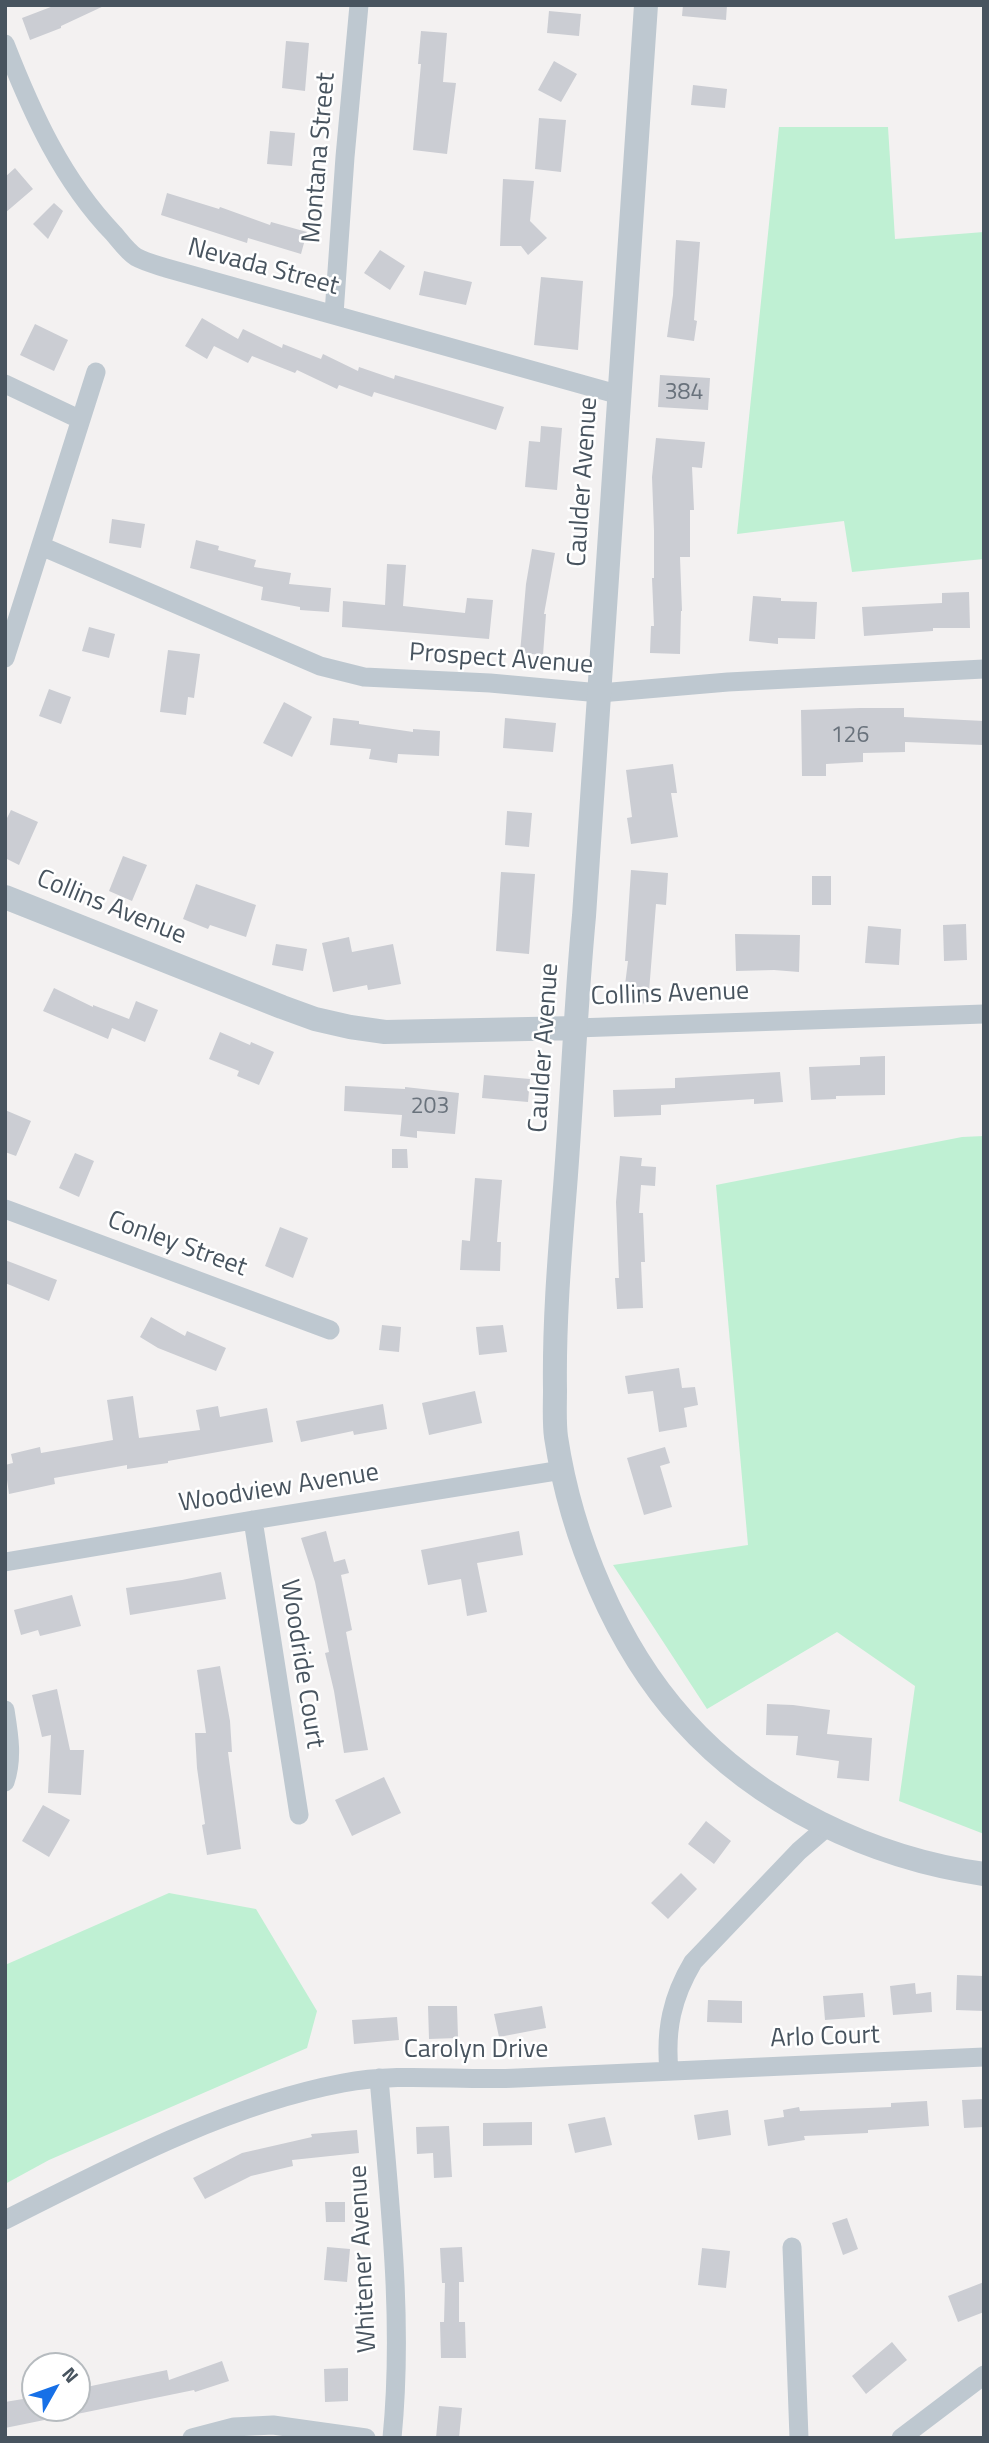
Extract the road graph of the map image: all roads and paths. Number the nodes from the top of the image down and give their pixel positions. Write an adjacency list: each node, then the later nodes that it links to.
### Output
1 (359, 5): 4 (street, Montana Street)
2 (646, 5): 7 (street, Caulder Avenue)
3 (5, 44): 4 (street, Nevada Street)
4 (334, 314): 7 (street, Nevada Street)
5 (96, 372): 8 (street)
6 (5, 384): 8 (street)
7 (620, 395): 12 (street, Caulder Avenue)
8 (79, 419): 9 (street)
9 (41, 546): 10 (street); 12 (street, Prospect Avenue)
10 (5, 658)
11 (984, 669): 12 (street, Prospect Avenue)
12 (600, 693): 15 (street, Caulder Avenue)
13 (5, 897): 15 (street, Collins Avenue)
14 (984, 1014): 15 (street, Collins Avenue)
15 (576, 1028): 18 (street, Caulder Avenue)
16 (5, 1209): 17 (street, Conley Street)
17 (330, 1330)
18 (562, 1471): 19 (street, Woodview Avenue); 24 (street, Caulder Avenue)
19 (253, 1520): 20 (street, Woodview Avenue); 23 (street, Woodride Court)
20 (5, 1562)
21 (5, 1710): 22 (street)
22 (5, 1782)
23 (299, 1815)
24 (828, 1826): 25 (street, Caulder Avenue); 27 (street)
25 (984, 1874)
26 (984, 2057): 27 (street, Arlo Court)
27 (669, 2071): 28 (street, Carolyn Drive)
28 (379, 2078): 29 (street, Carolyn Drive); 34 (street, Whitener Avenue)
29 (5, 2220)
30 (792, 2247): 35 (street)
31 (984, 2375): 36 (street)
32 (192, 2438): 33 (street)
33 (366, 2438)
34 (392, 2438)
35 (799, 2438)
36 (901, 2438)

